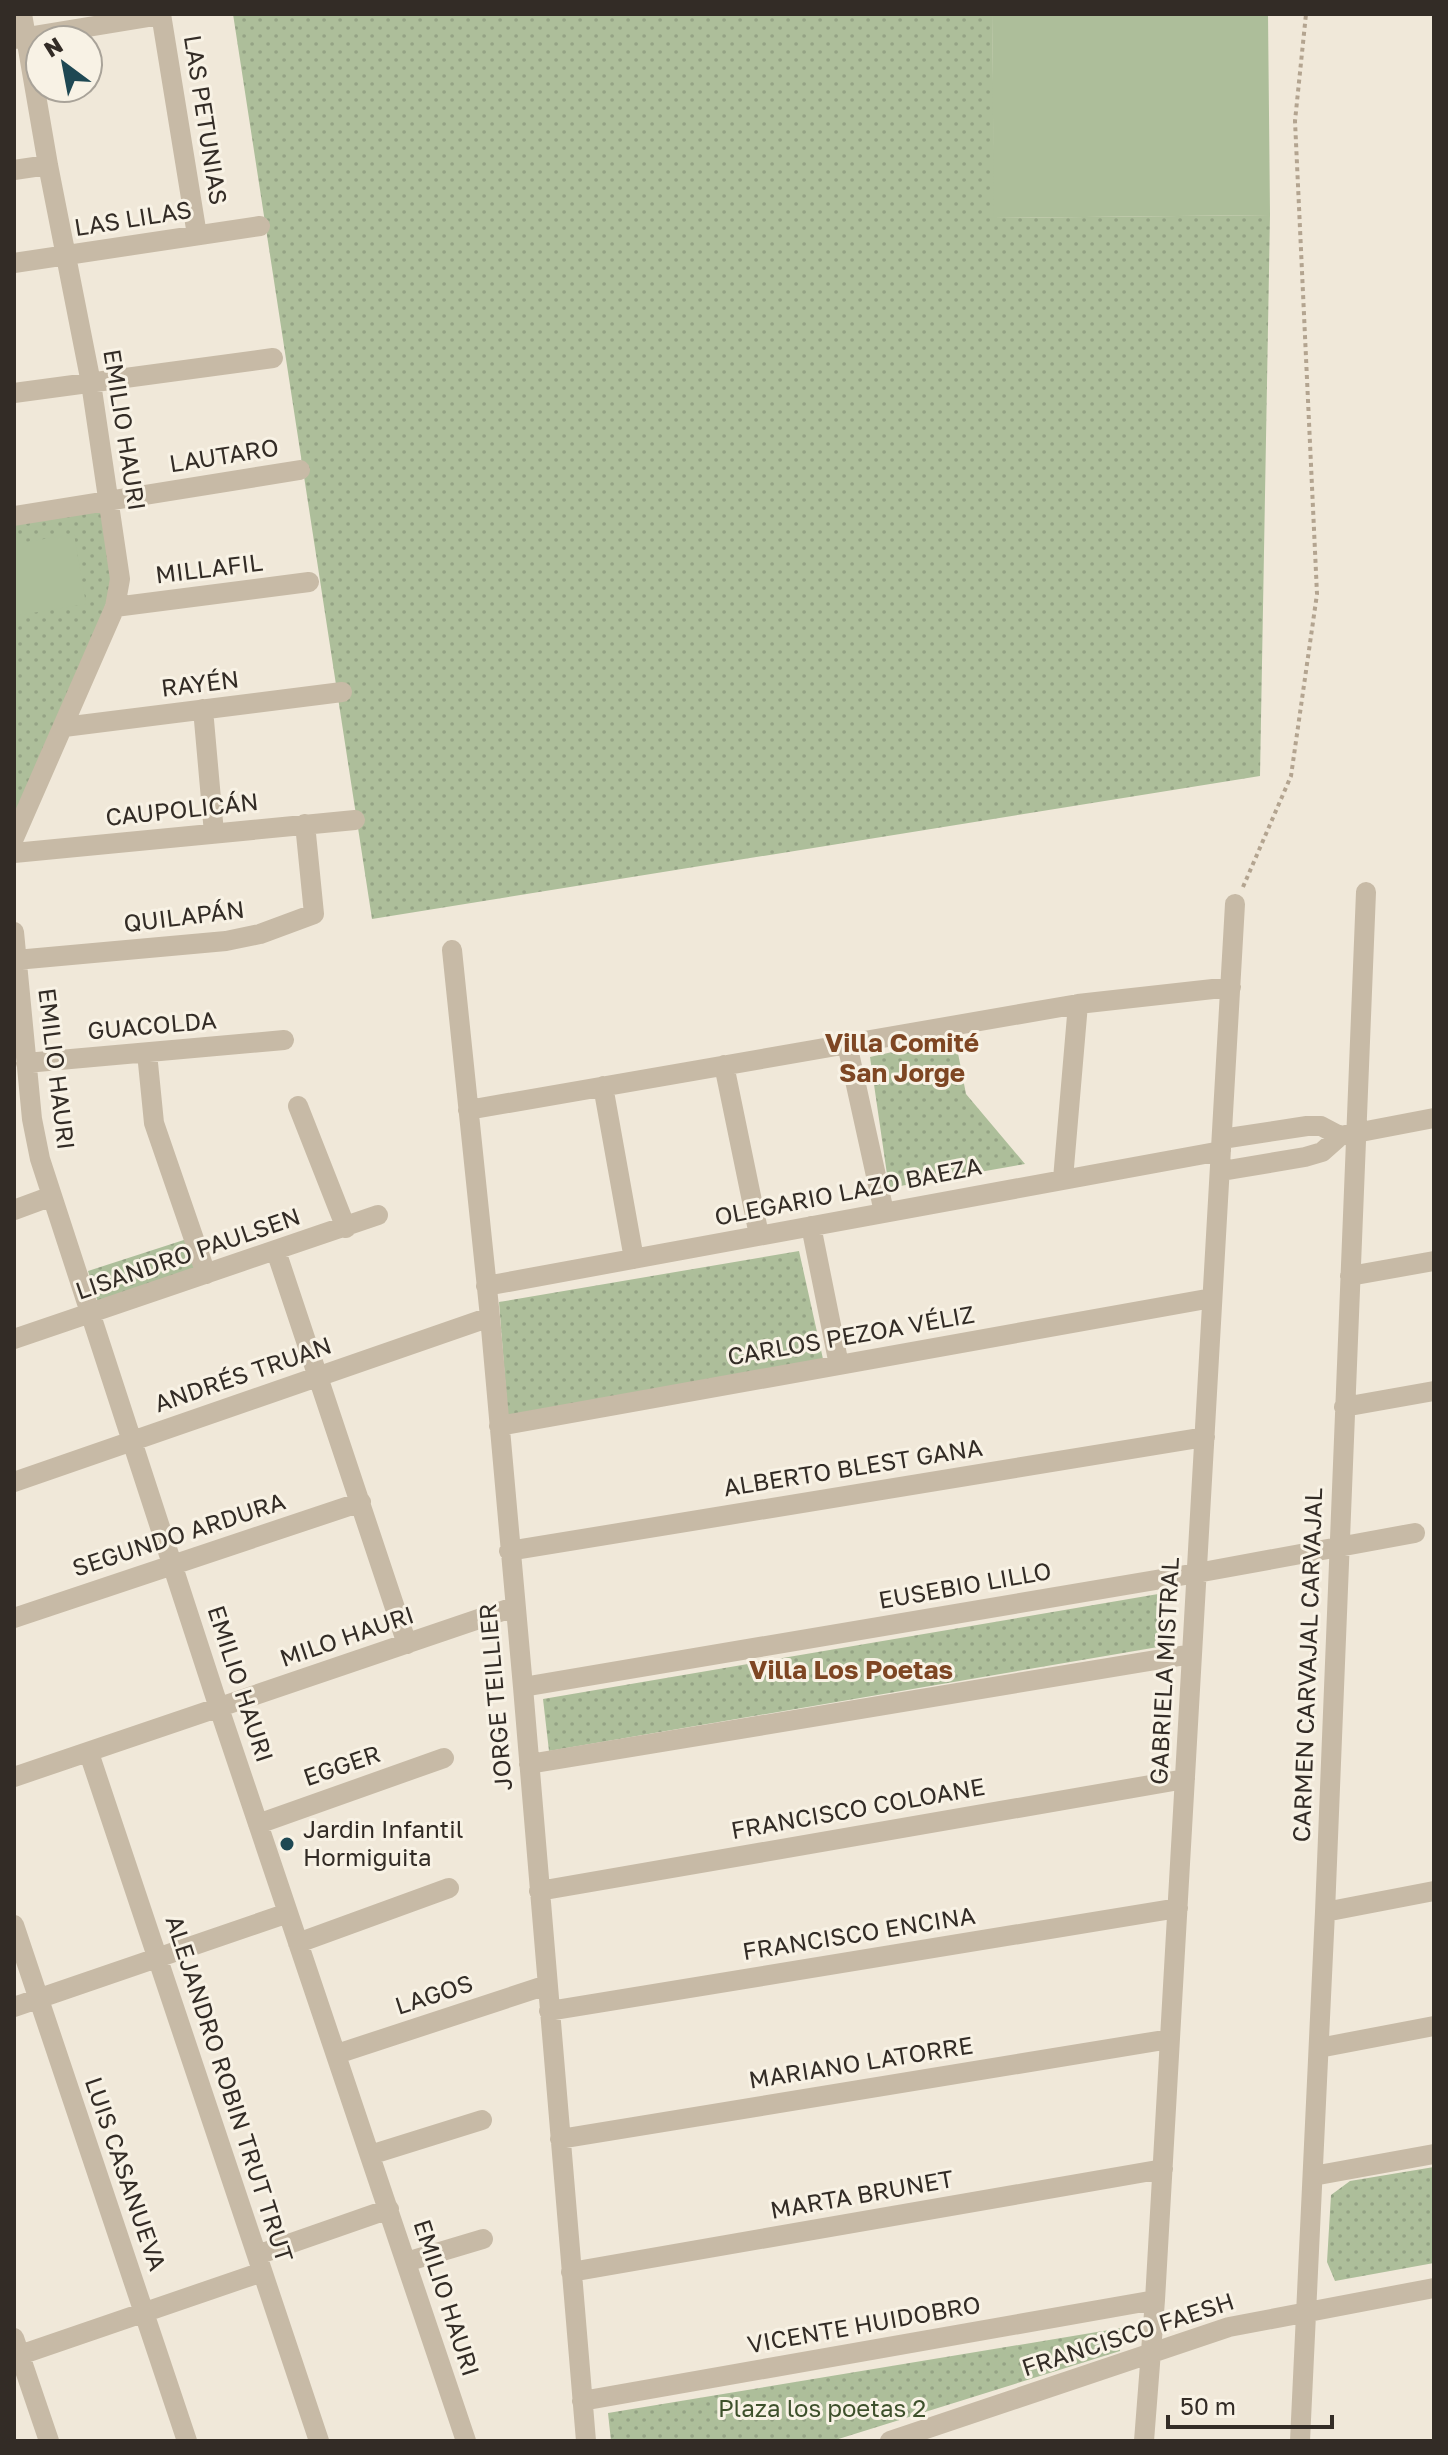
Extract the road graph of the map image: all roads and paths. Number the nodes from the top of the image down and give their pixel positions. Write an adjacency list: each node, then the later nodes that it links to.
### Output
1 (22, 14): 4 (street, EMILIO HAURI)
2 (161, 14): 4 (street); 8 (street, LAS PETUNIAS)
3 (1306, 14): 28 (path)
4 (20, 38): 5 (street, EMILIO HAURI)
5 (48, 165): 6 (street); 9 (street, EMILIO HAURI)
6 (14, 170)
7 (260, 226): 8 (street, LAS LILAS)
8 (197, 235): 9 (street, LAS LILAS)
9 (66, 255): 10 (street, LAS LILAS); 12 (street, EMILIO HAURI)
10 (14, 263)
11 (273, 358): 12 (street)
12 (91, 383): 13 (street); 15 (street, EMILIO HAURI)
13 (14, 393)
14 (300, 470): 15 (street, LAUTARO)
15 (109, 500): 16 (street, LAUTARO); 18 (street, EMILIO HAURI)
16 (14, 516)
17 (309, 582): 18 (street, MILLAFIL)
18 (115, 607): 21 (street, EMILIO HAURI)
19 (342, 692): 20 (street, RAYÉN)
20 (203, 709): 21 (street, RAYÉN); 24 (street)
21 (64, 727): 25 (street, EMILIO HAURI)
22 (355, 820): 23 (street, CAUPOLICÁN)
23 (305, 824): 24 (street, CAUPOLICÁN); 31 (street, QUILAPÁN)
24 (214, 833): 26 (street, CAUPOLICÁN)
25 (14, 838)
26 (14, 853)
27 (1366, 892): 44 (street, CARMEN CARVAJAL CARVAJAL)
28 (1235, 904): 32 (street, GABRIELA MISTRAL)
29 (14, 932): 31 (street, EMILIO HAURI)
30 (452, 950): 42 (street, JORGE TEILLIER)
31 (16, 972): 37 (street, EMILIO HAURI)
32 (1231, 987): 33 (street); 45 (street, GABRIELA MISTRAL)
33 (1078, 1004): 35 (street); 46 (street)
34 (284, 1040): 36 (street, GUACOLDA)
35 (847, 1044): 38 (street); 49 (street)
36 (147, 1053): 37 (street, GUACOLDA); 57 (street)
37 (26, 1063): 40 (street, EMILIO HAURI)
38 (724, 1065): 39 (street); 53 (street)
39 (603, 1086): 42 (street); 55 (street)
40 (21, 1096): 47 (street, EMILIO HAURI)
41 (298, 1106): 52 (street)
42 (468, 1110): 59 (street, JORGE TEILLIER)
43 (1434, 1118): 44 (street)
44 (1347, 1135): 45 (street); 45 (street); 58 (street, CARMEN CARVAJAL CARVAJAL)
45 (1222, 1154): 46 (street, OLEGARIO LAZO BAEZA); 60 (street, GABRIELA MISTRAL)
46 (1063, 1179): 49 (street, OLEGARIO LAZO BAEZA)
47 (52, 1196): 48 (street); 61 (street, EMILIO HAURI)
48 (14, 1210)
49 (884, 1212): 51 (street, OLEGARIO LAZO BAEZA)
50 (378, 1215): 52 (street, LISANDRO PAULSEN)
51 (811, 1226): 53 (street, OLEGARIO LAZO BAEZA); 64 (street)
52 (346, 1228): 54 (street, LISANDRO PAULSEN)
53 (759, 1235): 55 (street, OLEGARIO LAZO BAEZA)
54 (276, 1251): 57 (street, LISANDRO PAULSEN); 65 (street)
55 (634, 1259): 59 (street, OLEGARIO LAZO BAEZA)
56 (1434, 1261): 58 (street)
57 (206, 1274): 61 (street, LISANDRO PAULSEN)
58 (1350, 1276): 67 (street, CARMEN CARVAJAL CARVAJAL)
59 (486, 1286): 62 (street, JORGE TEILLIER)
60 (1212, 1298): 64 (street, CARLOS PEZOA VÉLIZ); 69 (street, GABRIELA MISTRAL)
61 (93, 1313): 63 (street, LISANDRO PAULSEN); 70 (street, EMILIO HAURI)
62 (490, 1317): 65 (street, ANDRÉS TRUAN); 68 (street, JORGE TEILLIER)
63 (14, 1339)
64 (839, 1365): 68 (street, CARLOS PEZOA VÉLIZ)
65 (319, 1376): 70 (street, ANDRÉS TRUAN); 72 (street)
66 (1434, 1391): 67 (street)
67 (1344, 1407): 74 (street, CARMEN CARVAJAL CARVAJAL)
68 (499, 1426): 75 (street, JORGE TEILLIER)
69 (1205, 1437): 75 (street, ALBERTO BLEST GANA); 77 (street, GABRIELA MISTRAL)
70 (132, 1441): 71 (street, ANDRÉS TRUAN); 76 (street, EMILIO HAURI)
71 (14, 1482)
72 (361, 1502): 76 (street, SEGUNDO ARDURA); 80 (street)
73 (1415, 1533): 74 (street, EUSEBIO LILLO)
74 (1339, 1546): 77 (street, EUSEBIO LILLO); 94 (street, CARMEN CARVAJAL CARVAJAL)
75 (509, 1551): 78 (street, JORGE TEILLIER)
76 (173, 1564): 79 (street, SEGUNDO ARDURA); 83 (street, EMILIO HAURI)
77 (1197, 1573): 81 (street, GABRIELA MISTRAL); 82 (street, EUSEBIO LILLO)
78 (514, 1607): 80 (street, MILO HAURI); 82 (street, JORGE TEILLIER)
79 (14, 1618)
80 (407, 1644): 83 (street, MILO HAURI)
81 (1192, 1654): 86 (street); 88 (street, GABRIELA MISTRAL)
82 (523, 1687): 86 (street, JORGE TEILLIER)
83 (219, 1708): 84 (street, MILO HAURI); 89 (street, EMILIO HAURI)
84 (89, 1753): 87 (street, MILO HAURI); 98 (street, ALEJANDRO ROBIN TRUT TRUT)
85 (444, 1758): 89 (street, EGGER)
86 (529, 1764): 91 (street, JORGE TEILLIER)
87 (14, 1777)
88 (1185, 1779): 91 (street, FRANCISCO COLOANE); 93 (street, GABRIELA MISTRAL)
89 (258, 1824): 95 (street, EMILIO HAURI)
90 (449, 1888): 97 (street)
91 (539, 1891): 99 (street, JORGE TEILLIER)
92 (1434, 1891): 94 (street)
93 (1178, 1908): 102 (street, FRANCISCO ENCINA); 104 (street, GABRIELA MISTRAL)
94 (1325, 1912): 105 (street, CARMEN CARVAJAL CARVAJAL)
95 (288, 1913): 97 (street, EMILIO HAURI); 98 (street)
96 (14, 1925): 100 (street, LUIS CASANUEVA)
97 (298, 1943): 106 (street, EMILIO HAURI)
98 (158, 1958): 100 (street); 116 (street, ALEJANDRO ROBIN TRUT TRUT)
99 (547, 1985): 102 (street, JORGE TEILLIER); 106 (street, LAGOS)
100 (38, 1999): 101 (street); 120 (street, LUIS CASANUEVA)
101 (14, 2007)
102 (549, 2011): 108 (street, JORGE TEILLIER)
103 (1434, 2026): 105 (street)
104 (1170, 2039): 108 (street, MARIANO LATORRE); 111 (street, GABRIELA MISTRAL)
105 (1319, 2048): 112 (street, CARMEN CARVAJAL CARVAJAL)
106 (337, 2054): 110 (street, EMILIO HAURI)
107 (482, 2120): 110 (street)
108 (560, 2139): 117 (street, JORGE TEILLIER)
109 (1434, 2154): 112 (street)
110 (370, 2155): 113 (street, EMILIO HAURI)
111 (1163, 2169): 117 (street, MARTA BRUNET); 119 (street, GABRIELA MISTRAL)
112 (1313, 2176): 121 (street, CARMEN CARVAJAL CARVAJAL)
113 (389, 2209): 115 (street, EMILIO HAURI); 116 (street)
114 (483, 2239): 115 (street)
115 (406, 2262): 130 (street, EMILIO HAURI)
116 (260, 2264): 120 (street); 129 (street, ALEJANDRO ROBIN TRUT TRUT)
117 (571, 2272): 125 (street, JORGE TEILLIER)
118 (1434, 2288): 121 (street, FRANCISCO FAESH)
119 (1155, 2300): 123 (street, GABRIELA MISTRAL); 125 (street, VICENTE HUIDOBRO)
120 (145, 2312): 122 (street); 128 (street, LUIS CASANUEVA)
121 (1306, 2312): 123 (street, FRANCISCO FAESH); 134 (street, CARMEN CARVAJAL CARVAJAL)
122 (17, 2347): 124 (street)
123 (1152, 2353): 132 (street, FRANCISCO FAESH); 133 (street, GABRIELA MISTRAL)
124 (34, 2398): 126 (street); 127 (street)
125 (582, 2401): 131 (street, JORGE TEILLIER)
126 (14, 2405)
127 (49, 2441)
128 (187, 2441)
129 (319, 2441)
130 (466, 2441)
131 (586, 2441)
132 (890, 2441)
133 (1144, 2441)
134 (1300, 2441)

